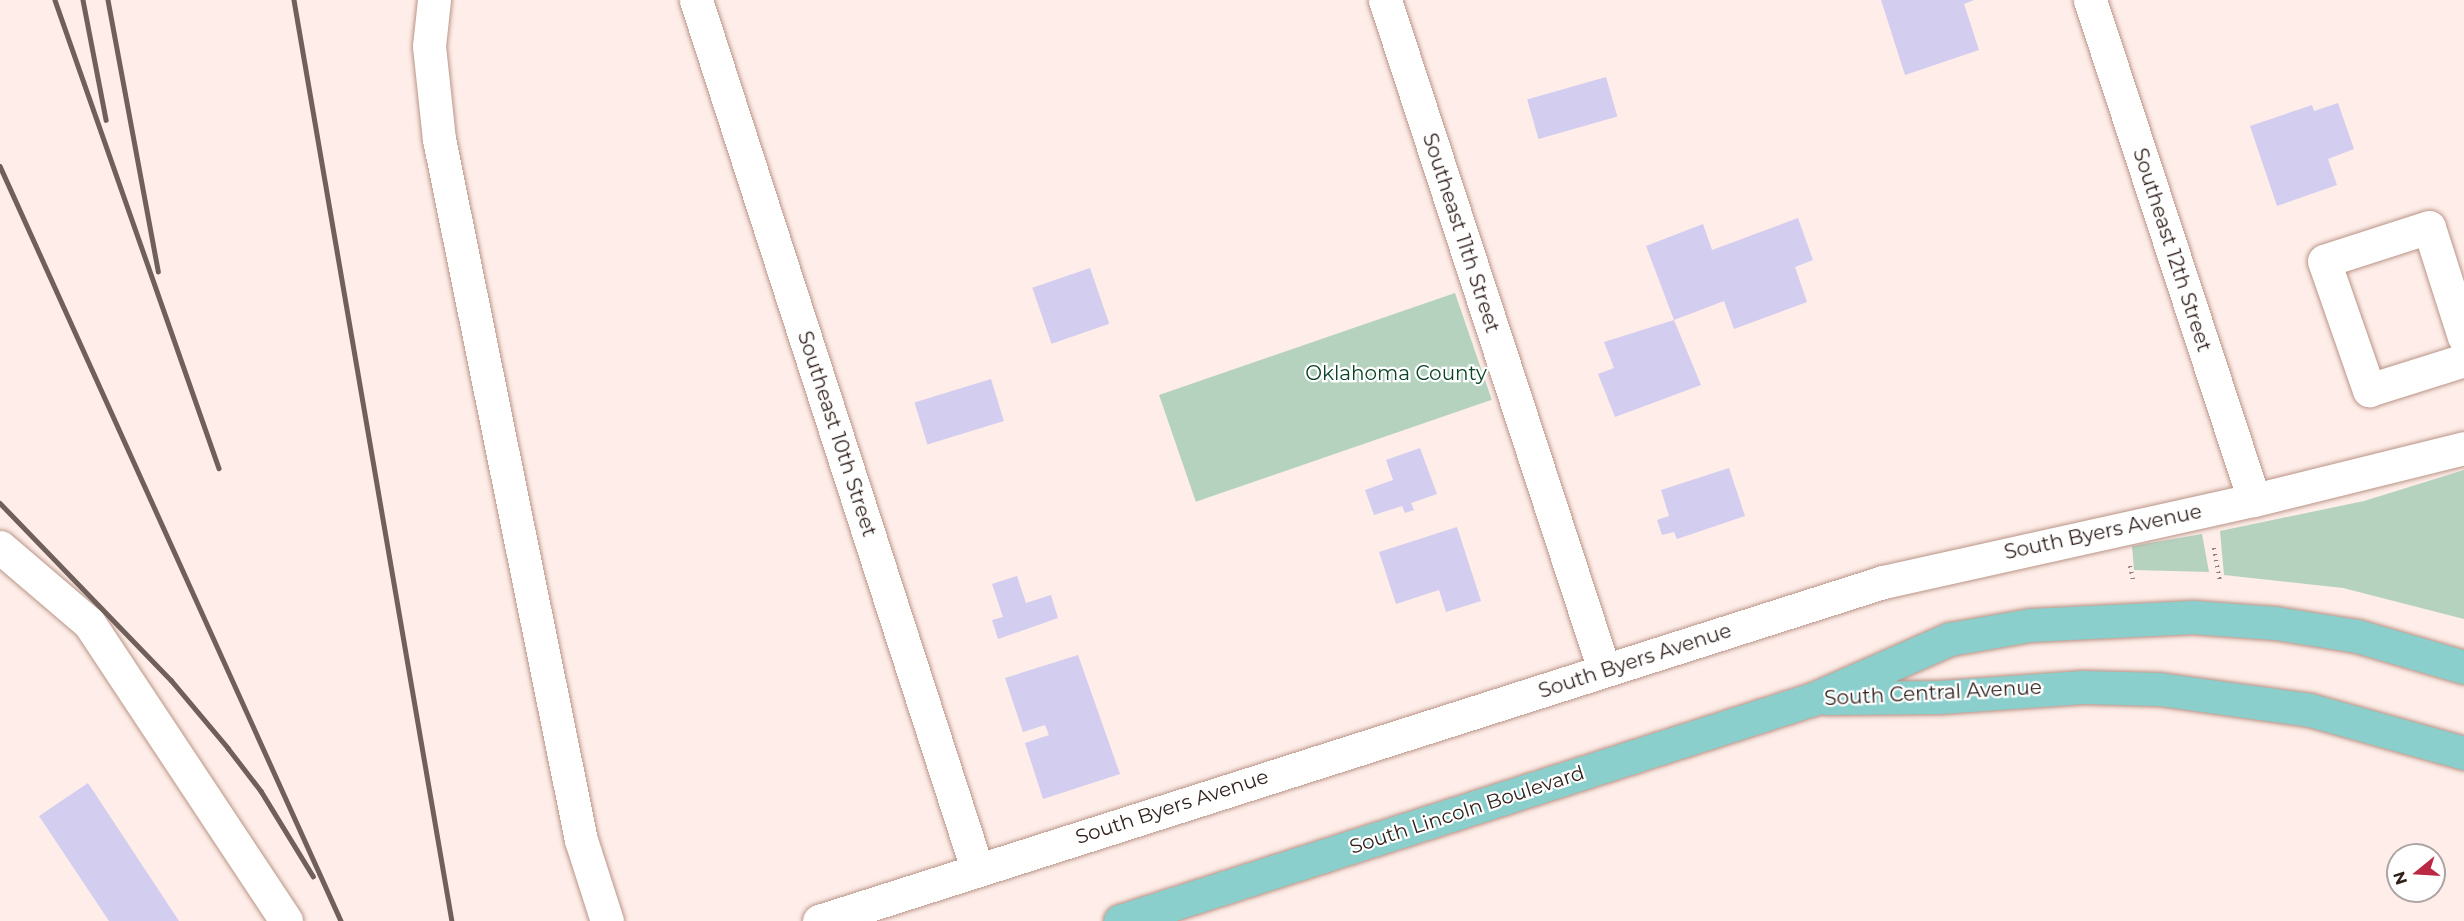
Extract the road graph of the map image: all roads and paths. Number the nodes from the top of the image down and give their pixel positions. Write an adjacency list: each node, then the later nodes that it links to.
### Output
1 (434, 0): 16 (street)
2 (696, 0): 14 (street, Southeast 10th Street)
3 (1384, 0): 11 (street, Southeast 11th Street)
4 (2090, 0): 8 (street, Southeast 12th Street)
5 (2464, 337): 6 (street)
6 (2464, 360)
7 (2464, 448): 8 (street, South Byers Avenue)
8 (2254, 500): 11 (street, South Byers Avenue)
9 (0, 547): 15 (street)
10 (2464, 667): 12 (main road, South Central Avenue)
11 (1604, 670): 14 (street, South Byers Avenue)
12 (1813, 699): 13 (main road, South Central Avenue); 18 (main road, South Lincoln Boulevard)
13 (2464, 753)
14 (977, 869): 17 (street, South Byers Avenue)
15 (286, 921)
16 (607, 921)
17 (819, 921)
18 (1120, 921)

